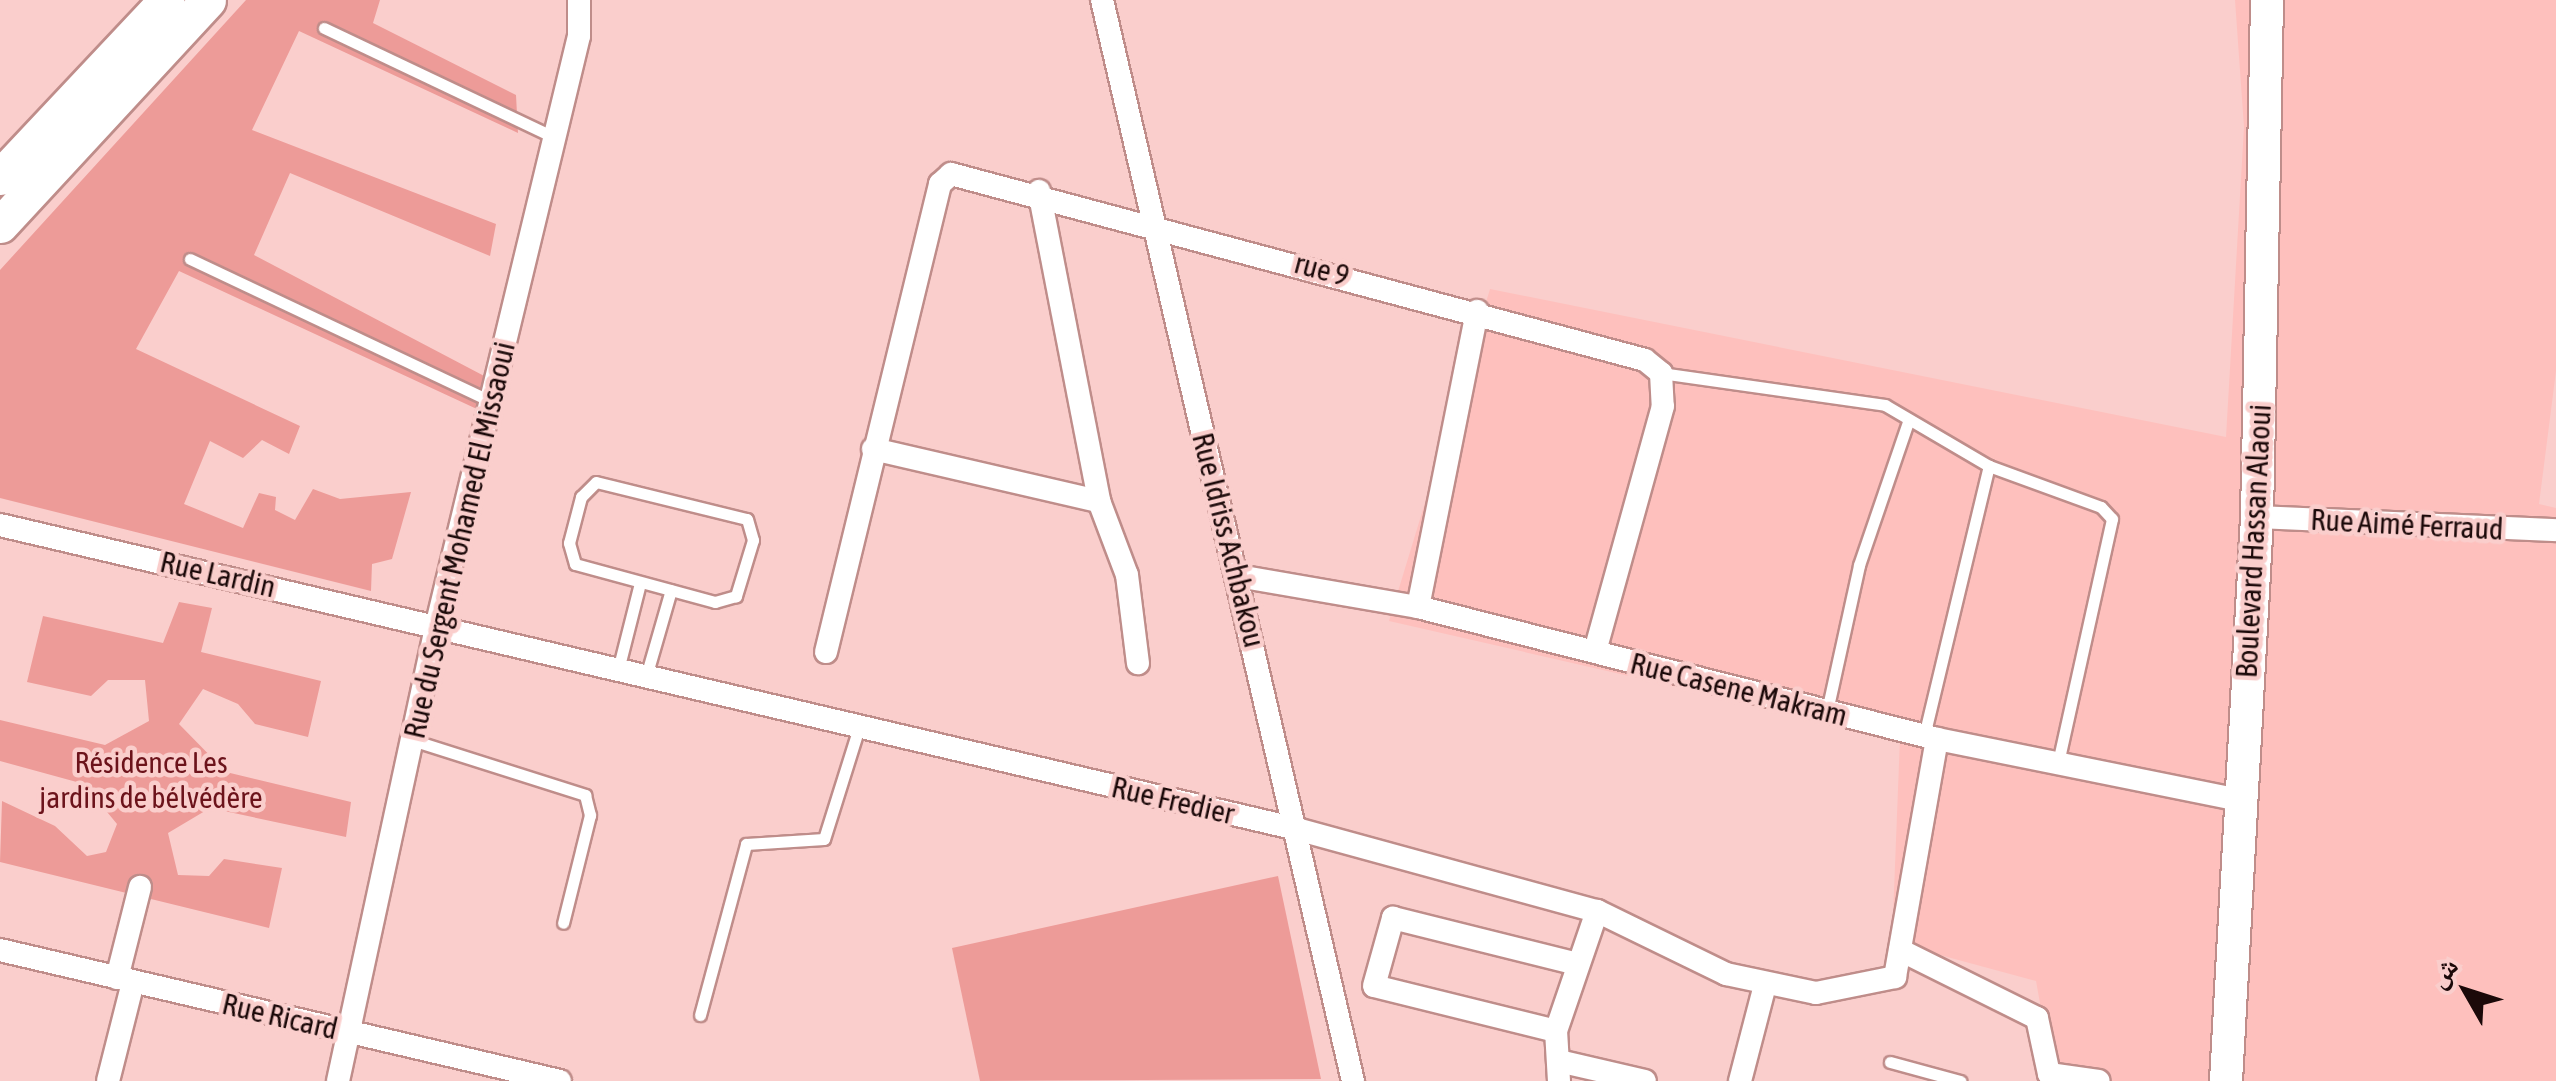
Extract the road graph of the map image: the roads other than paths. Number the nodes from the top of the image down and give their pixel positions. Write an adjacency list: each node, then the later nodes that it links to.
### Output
1 (166, 0): 8 (main road)
2 (208, 0): 10 (main road)
3 (579, 0): 7 (street, Rue du Sergent Mohamed El Missaoui)
4 (1102, 0): 11 (street, Rue Idriss Achbakou)
5 (2267, 0): 20 (street, Boulevard Hassan Alaoui)
6 (324, 28): 7 (lane)
7 (554, 138): 15 (street, Rue du Sergent Mohamed El Missaoui)
8 (0, 177)
9 (1040, 191): 11 (street, rue 9); 17 (street, rue 9); 19 (street)
10 (0, 225)
11 (1152, 226): 13 (street, rue 9); 23 (street, Rue Idriss Achbakou)
12 (190, 259): 15 (lane)
13 (1476, 311): 14 (street, rue 9); 26 (street)
14 (1661, 373): 16 (lane); 29 (street)
15 (490, 401): 27 (street, Rue du Sergent Mohamed El Missaoui)
16 (1908, 422): 18 (lane); 33 (lane)
17 (873, 449): 19 (street); 28 (street)
18 (1990, 466): 35 (lane); 37 (lane)
19 (1099, 501): 30 (street)
20 (2257, 517): 22 (street, Rue Aimé Ferraud); 38 (street, Boulevard Hassan Alaoui)
21 (0, 525): 27 (street, Rue Lardin)
22 (2556, 530)
23 (1238, 576): 26 (street, Rue Casene Makram); 39 (street, Rue Idriss Achbakou)
24 (640, 583): 25 (lane); 25 (lane); 31 (lane)
25 (671, 590): 32 (lane)
26 (1418, 607): 29 (street, Rue Casene Makram)
27 (437, 623): 31 (street, Rue Fredier); 36 (street, Rue du Sergent Mohamed El Missaoui)
28 (826, 652)
29 (1595, 652): 33 (street, Rue Casene Makram)
30 (1138, 663)
31 (619, 666): 32 (street, Rue Fredier)
32 (648, 672): 34 (street, Rue Fredier)
33 (1827, 711): 35 (street, Rue Casene Makram)
34 (860, 723): 39 (street, Rue Fredier); 48 (lane)
35 (1930, 737): 37 (street, Rue Casene Makram); 44 (street)
36 (412, 740): 42 (lane); 50 (street, Rue du Sergent Mohamed El Missaoui)
37 (2058, 763): 38 (street, Rue Casene Makram)
38 (2240, 800): 62 (street, Boulevard Hassan Alaoui)
39 (1293, 828): 41 (street, Rue Fredier); 57 (street, Rue Idriss Achbakou)
40 (140, 887): 46 (street)
41 (1597, 911): 45 (street); 47 (street, Rue Fredier)
42 (563, 922)
43 (0, 950): 46 (street, Rue Ricard)
44 (1900, 950): 47 (street, Rue Fredier); 53 (street)
45 (1574, 963): 49 (street); 49 (street)
46 (125, 980): 50 (street, Rue Ricard); 54 (street)
47 (1765, 986): 59 (street)
48 (700, 1015)
49 (1556, 1031): 52 (street)
50 (350, 1032): 55 (street, Rue du Sergent Mohamed El Missaoui); 56 (street, Rue Ricard)
51 (1890, 1062): 60 (lane)
52 (1561, 1072): 58 (street)
53 (2047, 1078): 61 (street)
54 (108, 1081)
55 (338, 1081)
56 (560, 1081)
57 (1353, 1081)
58 (1645, 1081)
59 (1740, 1081)
60 (1960, 1081)
61 (2098, 1081)
62 (2226, 1081)

